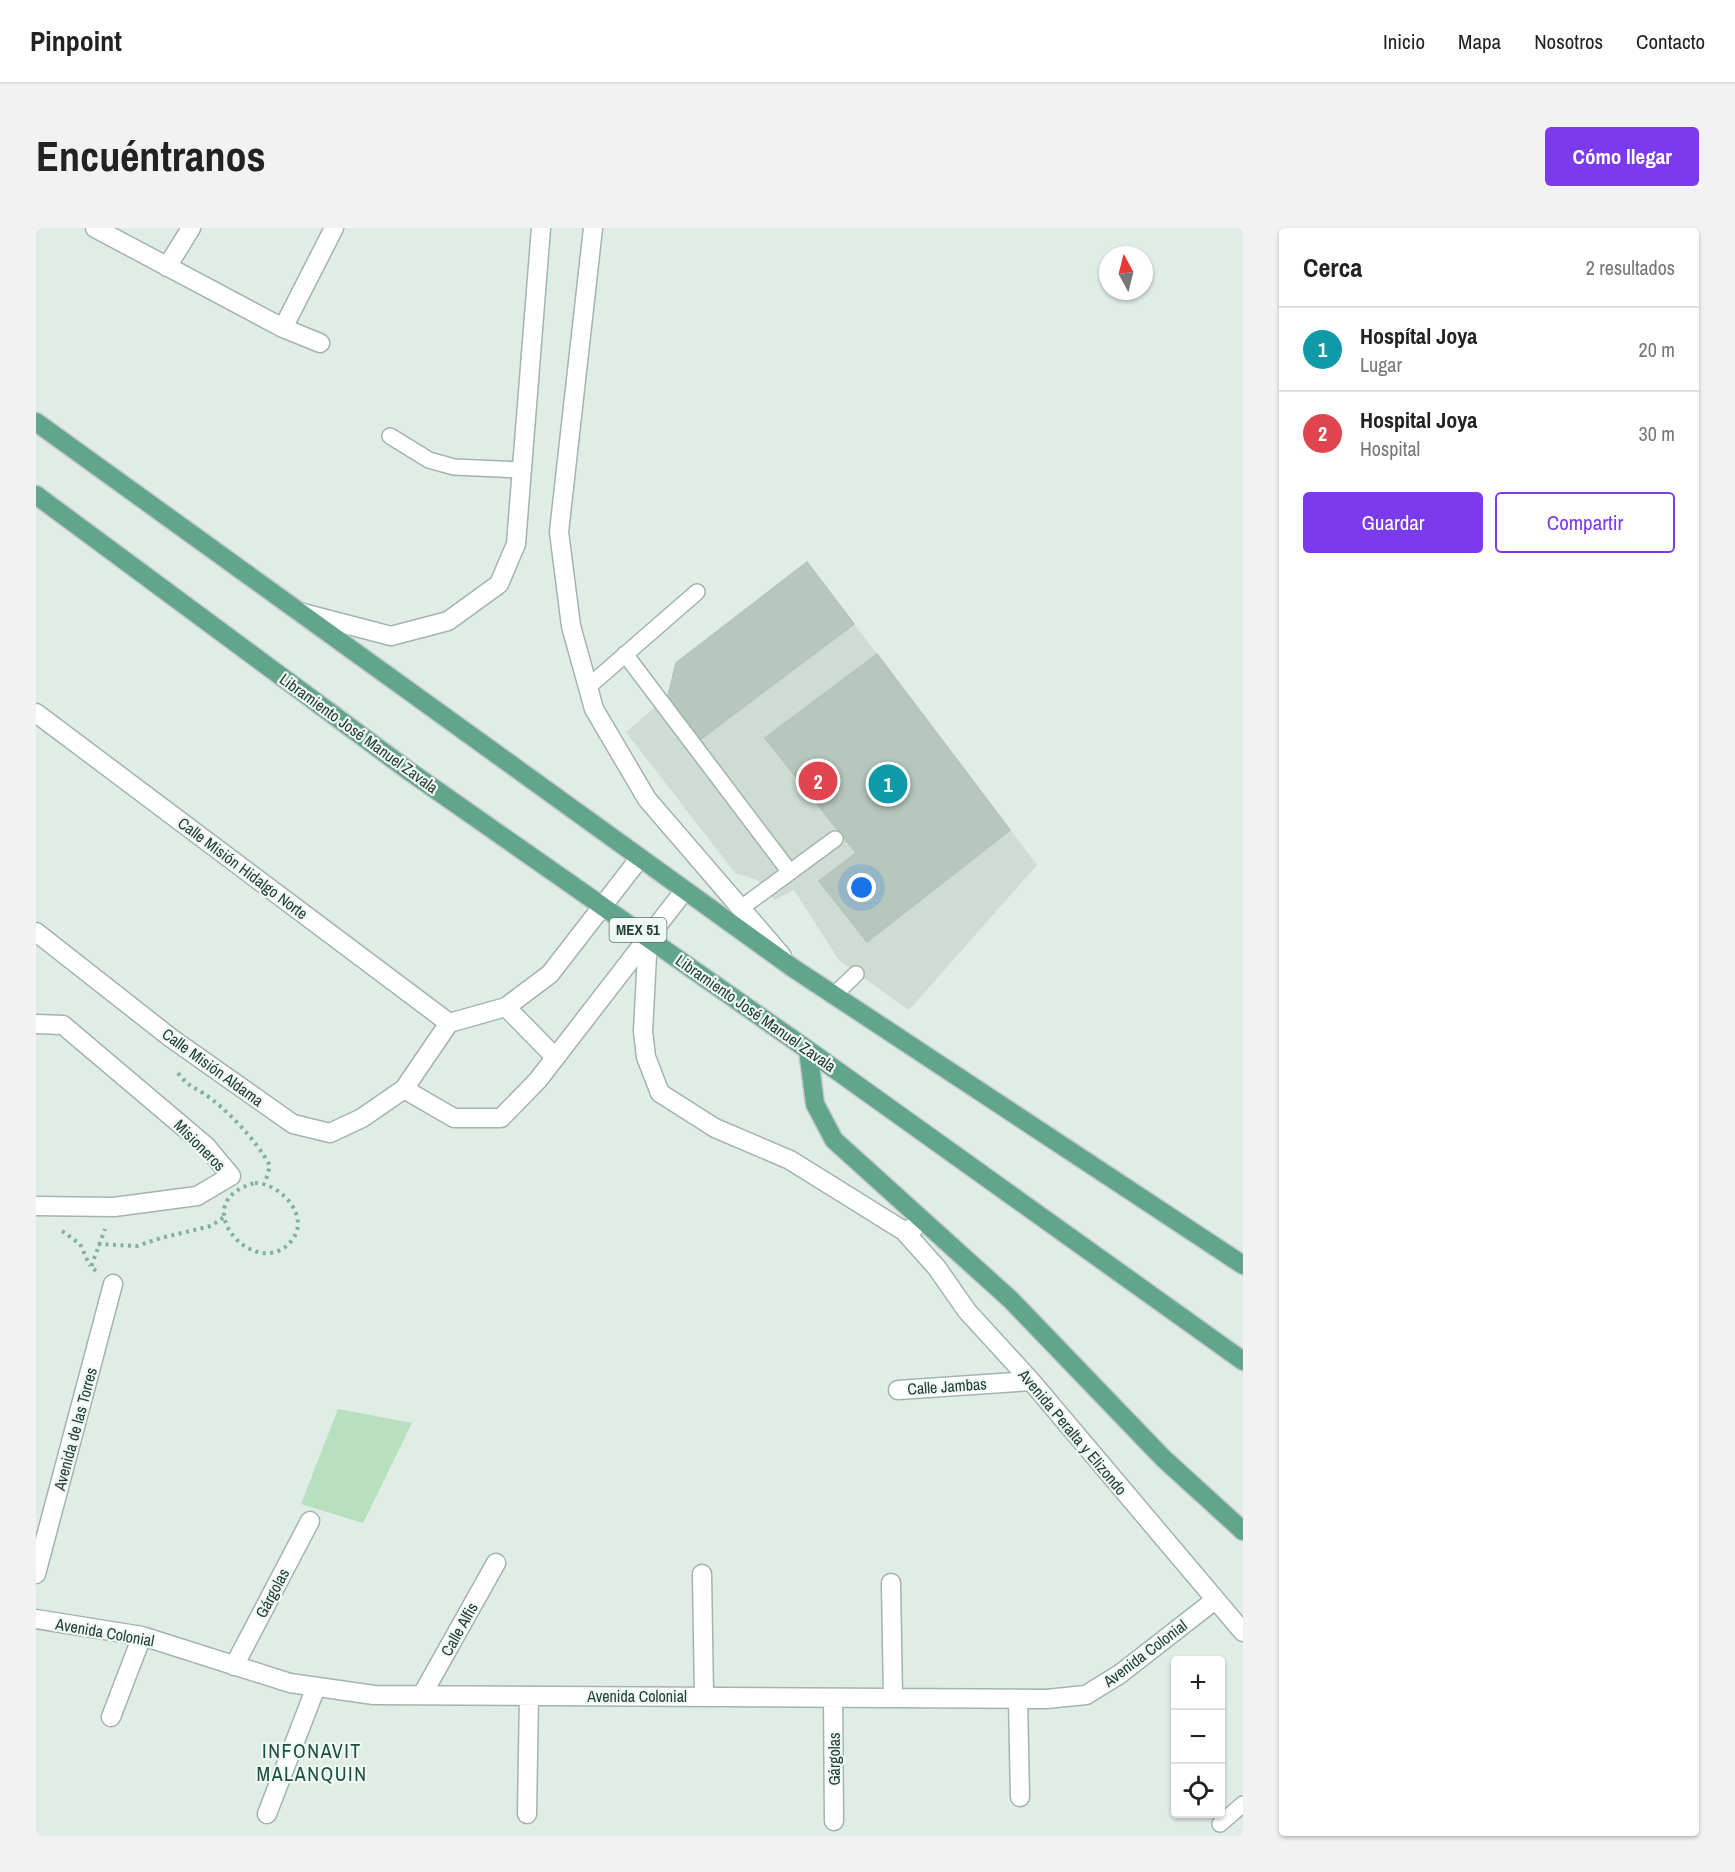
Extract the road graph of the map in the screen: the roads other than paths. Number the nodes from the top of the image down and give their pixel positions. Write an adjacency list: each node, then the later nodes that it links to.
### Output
1 (95, 228): 6 (street)
2 (191, 228): 6 (street)
3 (334, 228): 7 (street)
4 (541, 228): 11 (street)
5 (593, 228): 16 (street)
6 (167, 267): 7 (street)
7 (283, 328): 8 (street)
8 (320, 343)
9 (36, 422): 14 (main road)
10 (390, 436): 11 (lane)
11 (522, 470): 14 (street)
12 (36, 495): 22 (main road, Libramiento José Manuel Zavala / MEX 51)
13 (697, 592): 15 (lane)
14 (295, 610): 19 (main road)
15 (626, 654): 16 (lane); 20 (lane)
16 (588, 687): 23 (street)
17 (36, 713): 30 (street, Calle Misión Hidalgo Norte)
18 (835, 839): 20 (lane)
19 (639, 859): 21 (main road); 22 (street)
20 (789, 871): 23 (lane)
21 (684, 891): 25 (street); 26 (main road)
22 (603, 906): 25 (main road, Libramiento José Manuel Zavala / MEX 51); 29 (street)
23 (741, 908): 26 (street)
24 (36, 932): 34 (street, Calle Misión Aldama)
25 (648, 937): 32 (main road, Libramiento José Manuel Zavala / MEX 51); 33 (street); 37 (street, Avenida Peralta y Elizondo)
26 (793, 968): 28 (main road)
27 (856, 974): 28 (lane)
28 (834, 995): 38 (main road)
29 (506, 1007): 30 (street); 33 (street)
30 (449, 1023): 34 (street, Calle Misión Aldama)
31 (36, 1024): 35 (street, Misioneros)
32 (808, 1050): 36 (main road); 40 (main road, Libramiento José Manuel Zavala / MEX 51)
33 (554, 1056): 34 (street)
34 (404, 1089)
35 (36, 1206)
36 (924, 1222): 37 (street); 44 (main road)
37 (904, 1232): 41 (street, Avenida Peralta y Elizondo)
38 (1243, 1265)
39 (113, 1284): 46 (street, Avenida de las Torres)
40 (1243, 1360)
41 (1031, 1381): 42 (street, Calle Jambas); 49 (street, Avenida Peralta y Elizondo)
42 (898, 1390)
43 (310, 1521): 53 (street, Gárgolas)
44 (1243, 1531)
45 (496, 1563): 55 (street, Calle Alfis)
46 (36, 1574)
47 (702, 1574): 57 (street)
48 (891, 1583): 59 (street)
49 (1215, 1600): 51 (street, Avenida Peralta y Elizondo); 60 (street, Avenida Colonial)
50 (36, 1619): 52 (street, Avenida Colonial)
51 (1243, 1632)
52 (142, 1636): 53 (street, Avenida Colonial); 61 (street)
53 (234, 1666): 54 (street, Avenida Colonial)
54 (316, 1687): 55 (street, Avenida Colonial); 64 (street)
55 (422, 1695): 56 (street, Avenida Colonial)
56 (529, 1696): 57 (street, Avenida Colonial); 65 (street)
57 (704, 1697): 58 (street, Avenida Colonial)
58 (834, 1698): 59 (street, Avenida Colonial); 66 (street, Gárgolas)
59 (893, 1698): 60 (street, Avenida Colonial)
60 (1018, 1699): 62 (street)
61 (111, 1718)
62 (1020, 1797)
63 (1243, 1803): 67 (lane)
64 (267, 1814)
65 (527, 1814)
66 (834, 1821)
67 (1220, 1824)

